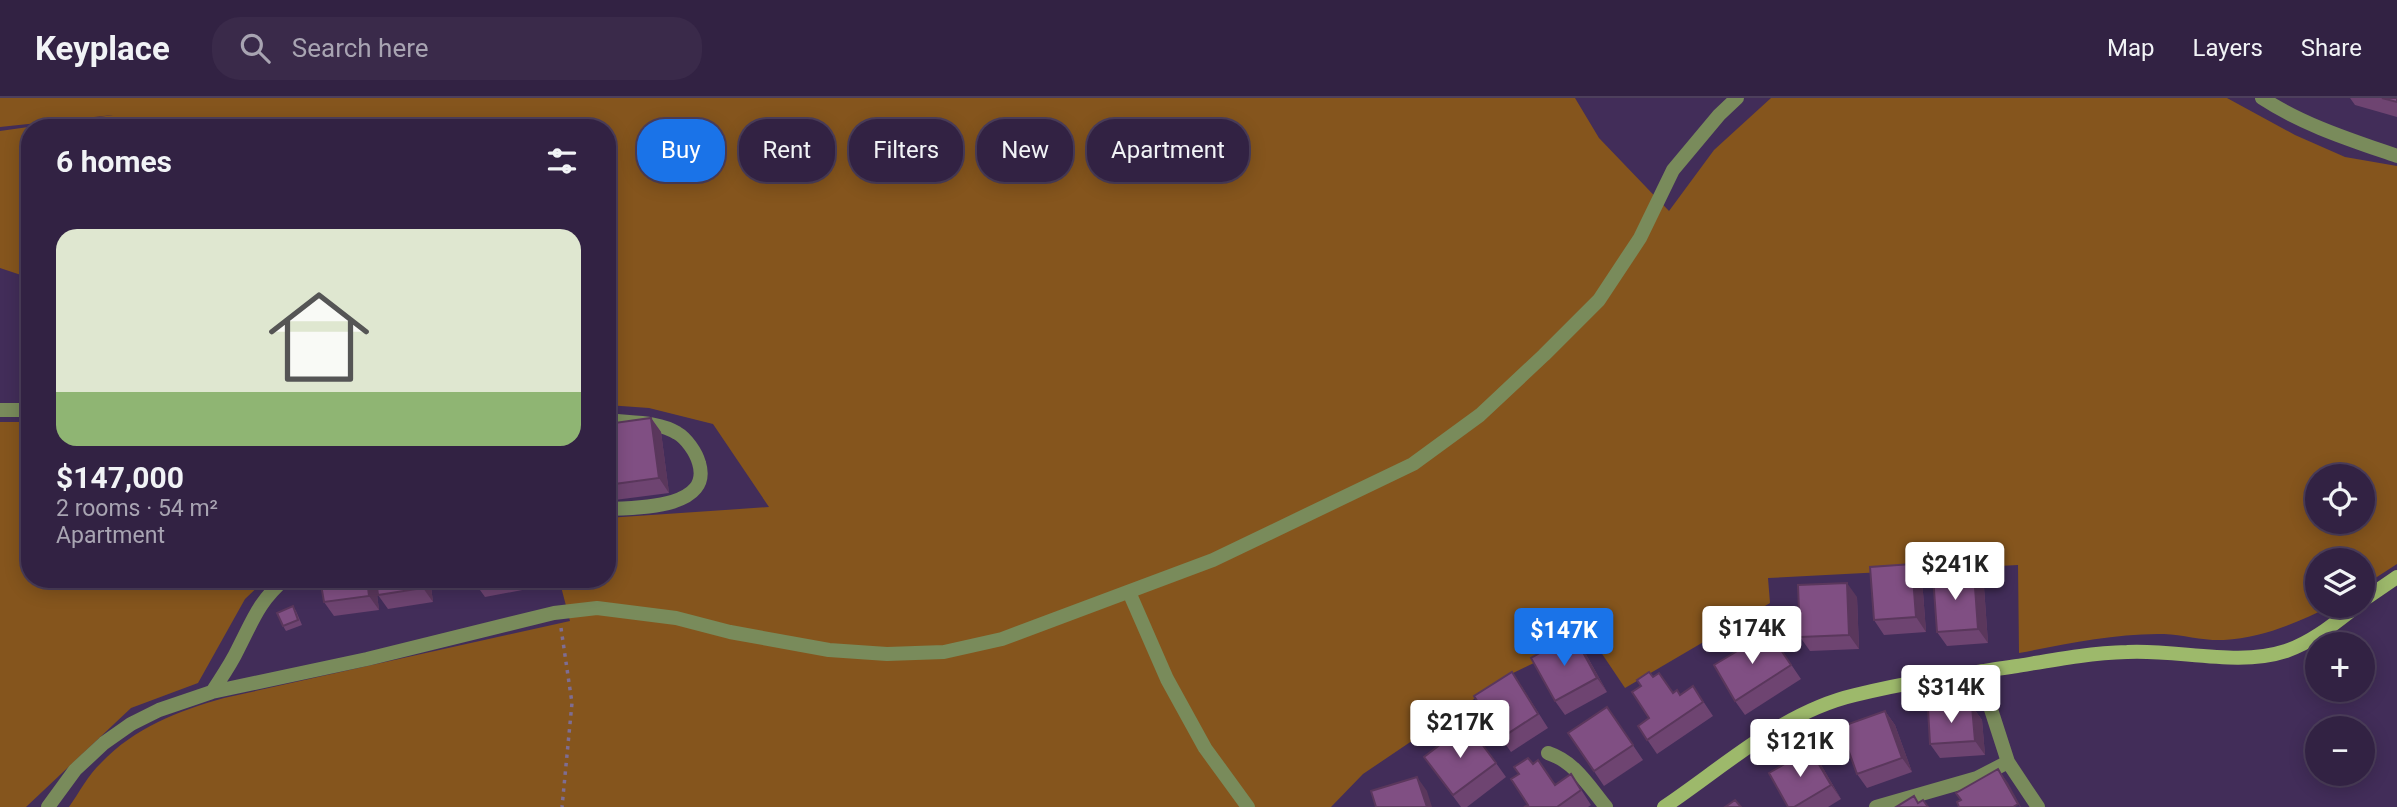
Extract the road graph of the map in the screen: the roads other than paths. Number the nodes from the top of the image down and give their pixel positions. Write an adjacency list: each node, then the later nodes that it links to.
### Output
1 (1737, 98): 10 (street)
2 (2262, 98): 3 (street)
3 (2397, 156)
4 (0, 410): 5 (street)
5 (21, 410)
6 (616, 421): 7 (street)
7 (616, 508)
8 (2397, 577): 11 (street)
9 (276, 588): 14 (street)
10 (1129, 592): 14 (street); 18 (street)
11 (2375, 592)
12 (2342, 618): 13 (street)
13 (1982, 671): 16 (street); 20 (street)
14 (212, 692): 17 (street)
15 (1548, 753): 19 (street)
16 (2008, 762): 21 (street); 22 (street)
17 (48, 807)
18 (1248, 807)
19 (1606, 807)
20 (1664, 807)
21 (1876, 807)
22 (2038, 807)

